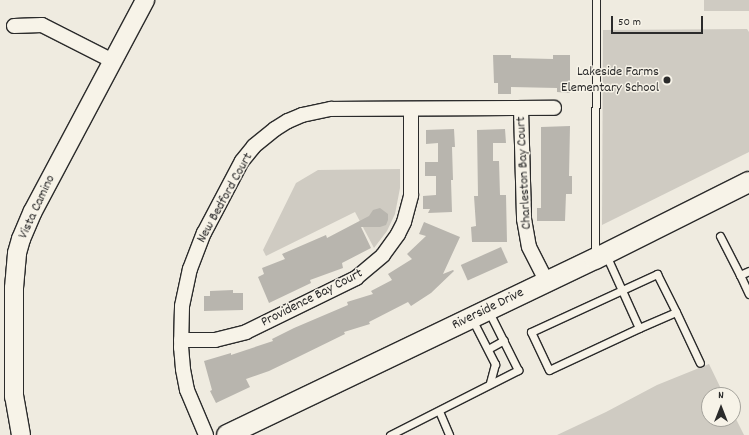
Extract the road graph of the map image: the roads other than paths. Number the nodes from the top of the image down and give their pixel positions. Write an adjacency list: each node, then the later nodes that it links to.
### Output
1 (144, 0): 4 (street, Vista Camino)
2 (596, 0): 10 (lane)
3 (14, 26): 4 (street)
4 (113, 61): 25 (street, Vista Camino)
5 (521, 108): 6 (street, New Bedford Court); 7 (street, New Bedford Court); 13 (street, Charleston Bay Court)
6 (554, 108)
7 (411, 109): 19 (street, Providence Bay Court); 19 (street, New Bedford Court)
8 (749, 182): 10 (main road, Riverside Drive)
9 (720, 236): 12 (lane)
10 (600, 256): 13 (main road, Riverside Drive); 14 (lane)
11 (749, 271): 12 (lane)
12 (740, 275): 15 (lane)
13 (546, 281): 17 (main road, Riverside Drive)
14 (622, 290): 16 (lane); 18 (lane); 18 (lane)
15 (749, 294)
16 (676, 312): 18 (lane); 22 (lane)
17 (479, 313): 20 (lane); 21 (lane); 27 (main road, Riverside Drive)
18 (639, 328)
19 (181, 340): 26 (street, New Bedford Court)
20 (504, 340): 21 (lane); 23 (lane)
21 (488, 349): 23 (lane)
22 (700, 363)
23 (490, 383): 24 (lane)
24 (439, 410): 28 (lane); 29 (lane)
25 (20, 435)
26 (206, 435)
27 (227, 435)
28 (390, 435)
29 (449, 435)

